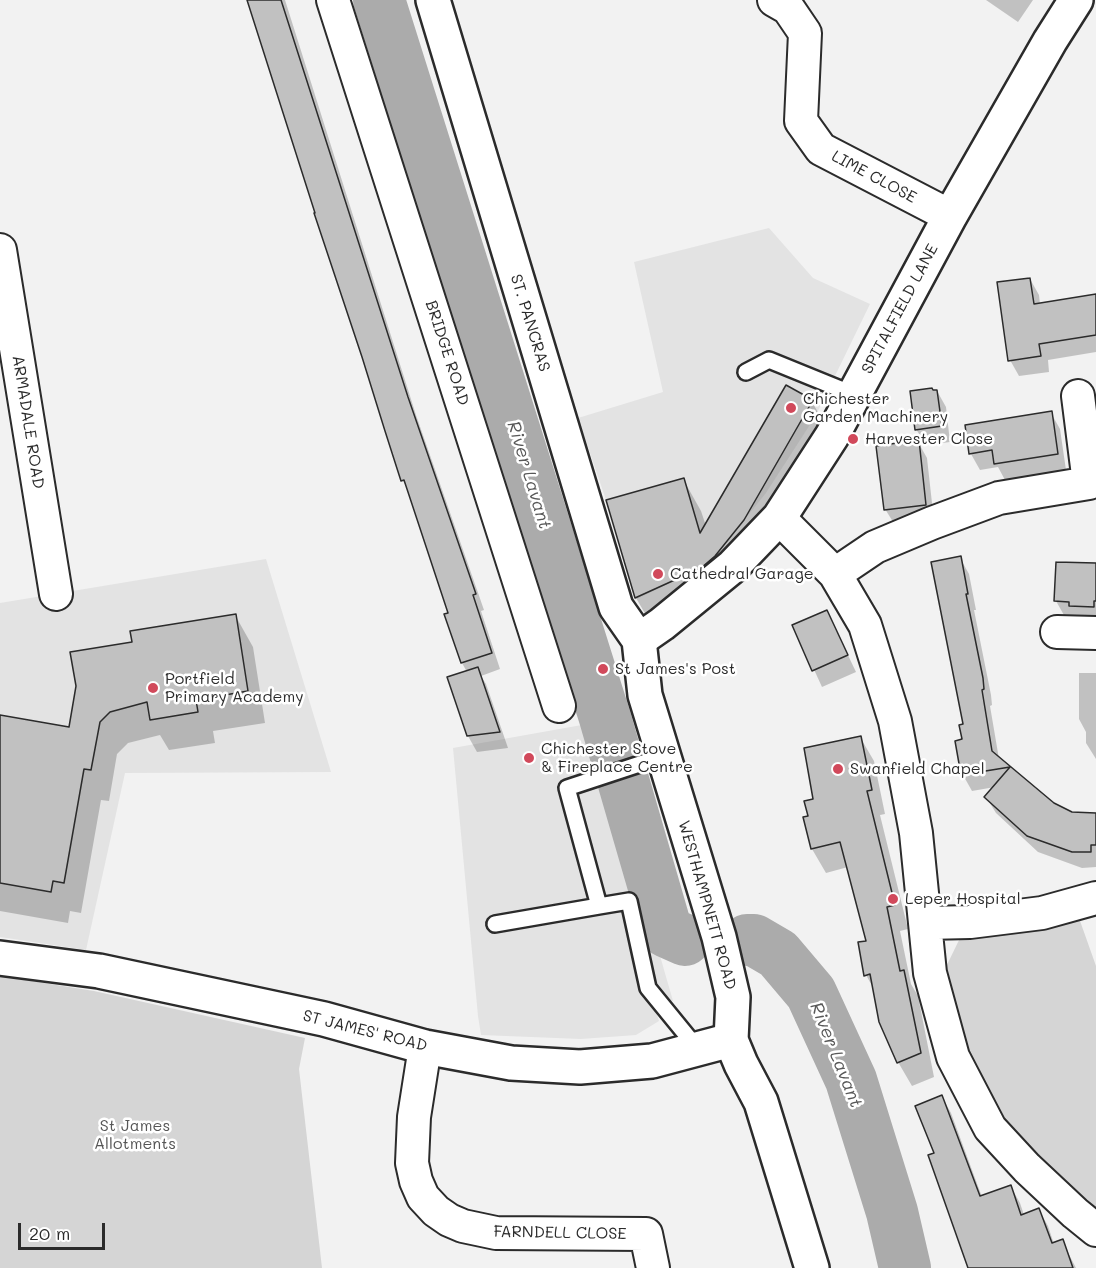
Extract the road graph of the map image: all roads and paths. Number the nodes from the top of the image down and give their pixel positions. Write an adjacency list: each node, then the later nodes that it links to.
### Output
1 (333, 0): 16 (street, BRIDGE ROAD)
2 (433, 0): 15 (main road, ST. PANCRAS)
3 (774, 0): 5 (street, LIME CLOSE)
4 (1076, 0): 5 (main road, SPITALFIELD LANE)
5 (950, 216): 8 (main road, SPITALFIELD LANE)
6 (0, 250): 12 (street, ARMADALE ROAD)
7 (746, 372): 8 (lane)
8 (855, 395): 10 (main road, SPITALFIELD LANE)
9 (1078, 396): 11 (street)
10 (778, 518): 11 (street); 15 (main road, SPITALFIELD LANE)
11 (835, 574): 20 (street)
12 (56, 594)
13 (1057, 632): 14 (street)
14 (1096, 633)
15 (639, 640): 17 (main road, WESTHAMPNETT ROAD)
16 (559, 706)
17 (651, 760): 19 (lane); 23 (main road, WESTHAMPNETT ROAD)
18 (1096, 898): 20 (street)
19 (599, 906): 21 (lane); 25 (lane)
20 (926, 923): 26 (street)
21 (495, 924)
22 (0, 958): 24 (main road, ST JAMES' ROAD)
23 (731, 1040): 25 (main road, ST JAMES' ROAD); 28 (main road, WESTHAMPNETT ROAD)
24 (425, 1047): 25 (main road, ST JAMES' ROAD); 27 (street, FARNDELL CLOSE)
25 (697, 1048)
26 (1096, 1230)
27 (653, 1268)
28 (812, 1268)

